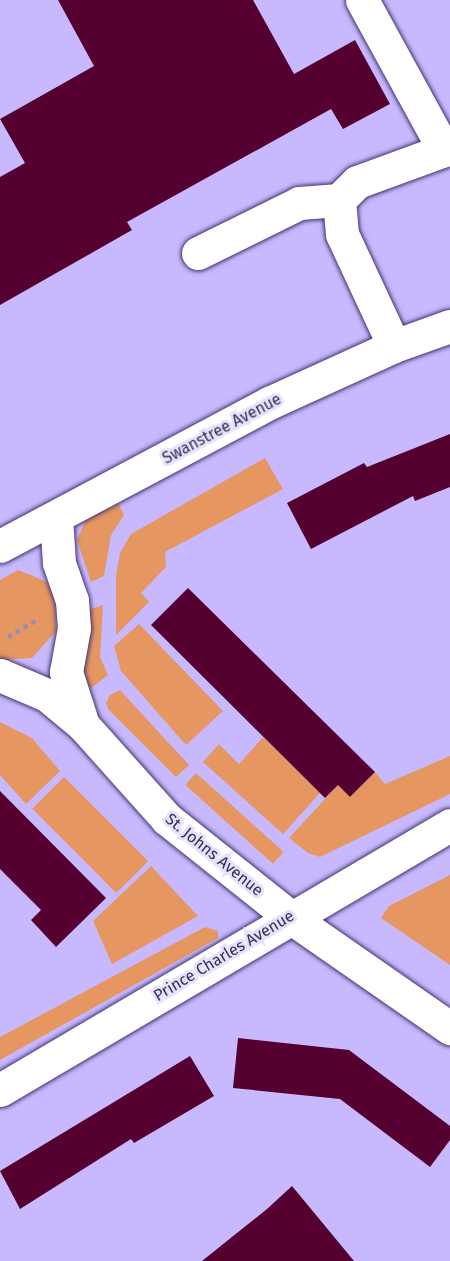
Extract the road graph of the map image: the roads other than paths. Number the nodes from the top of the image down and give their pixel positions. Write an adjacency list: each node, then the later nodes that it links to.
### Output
1 (362, 0): 2 (street)
2 (447, 149): 3 (street)
3 (339, 200): 4 (street); 6 (street)
4 (198, 253)
5 (450, 326): 6 (street, Swanstree Avenue)
6 (393, 346): 7 (street, Swanstree Avenue)
7 (56, 517): 8 (street, Swanstree Avenue); 10 (street, St. Johns Avenue)
8 (0, 546)
9 (0, 675): 10 (street, St. Johns Avenue)
10 (83, 725): 12 (street, St. Johns Avenue)
11 (450, 825): 12 (street, Prince Charles Avenue)
12 (290, 917): 13 (street, St. Johns Avenue); 14 (street, Prince Charles Avenue)
13 (450, 1028)
14 (0, 1090)

